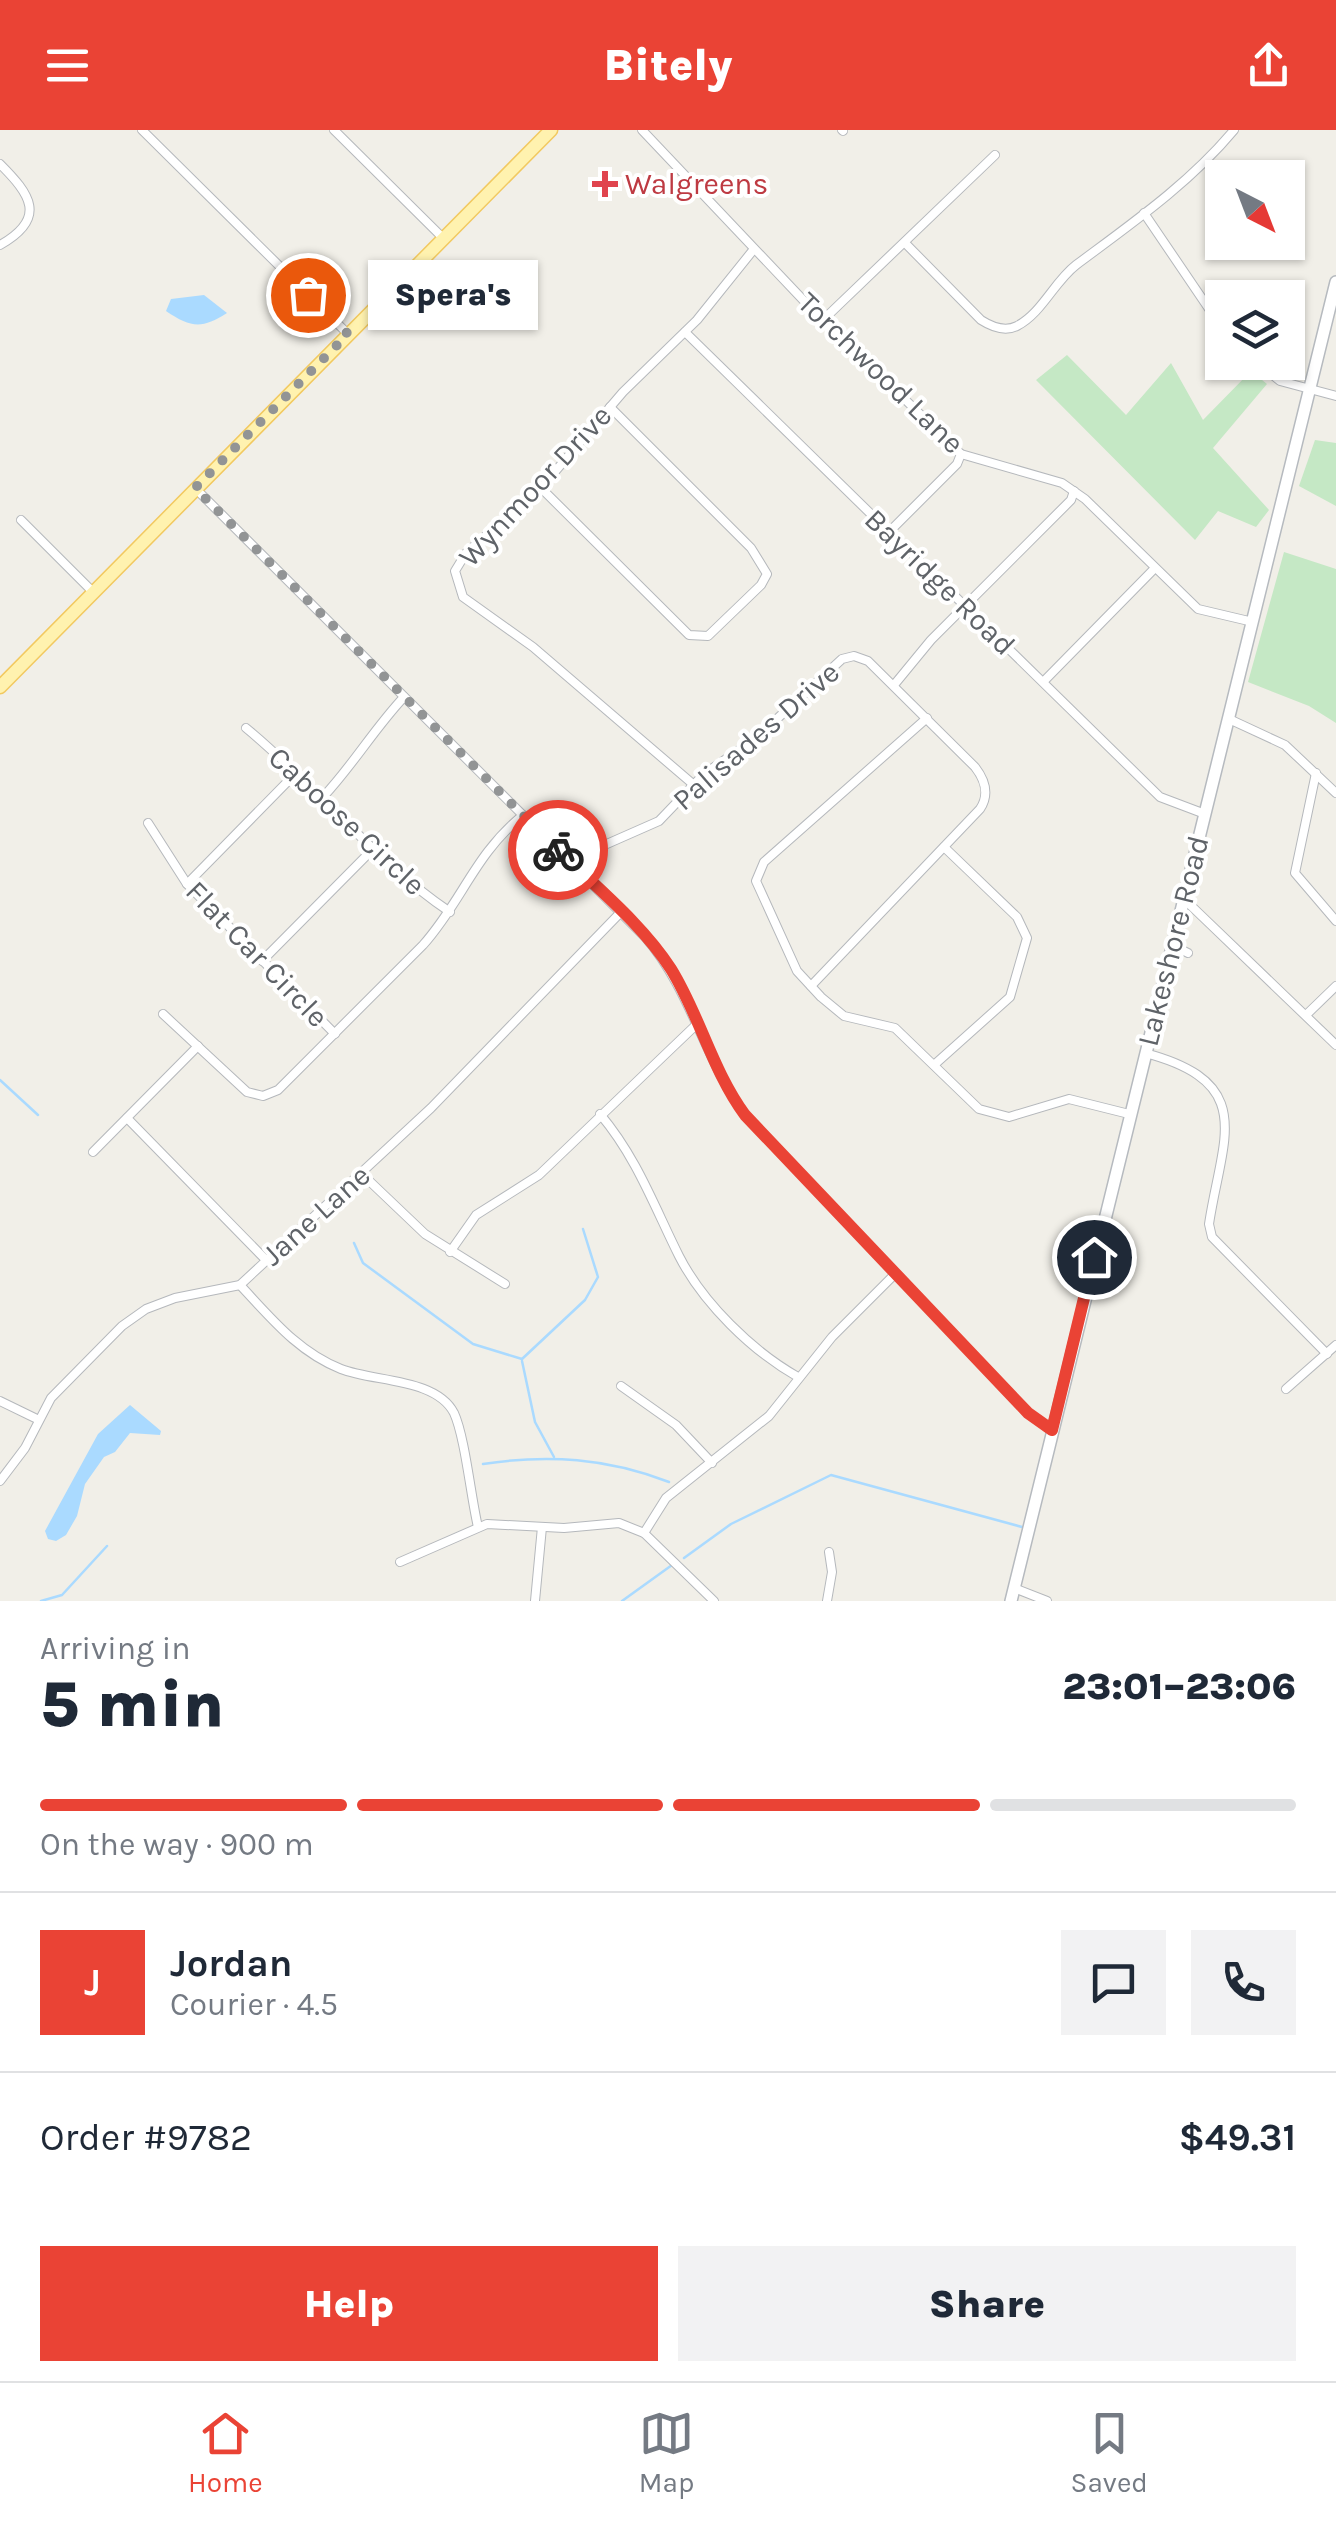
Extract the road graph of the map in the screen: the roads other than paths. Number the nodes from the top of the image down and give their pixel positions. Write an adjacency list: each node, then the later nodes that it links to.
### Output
1 (142, 130): 17 (street)
2 (334, 130): 9 (street)
3 (550, 130): 9 (main road)
4 (642, 130): 12 (street, Torchwood Lane)
5 (1234, 130): 8 (street)
6 (995, 155): 10 (street)
7 (0, 164): 11 (street)
8 (1144, 214): 10 (street); 14 (street)
9 (443, 238): 17 (main road)
10 (906, 244): 15 (street)
11 (0, 245)
12 (754, 249): 15 (street, Torchwood Lane); 16 (street, Wynmoor Drive)
13 (1336, 282): 19 (street, Lakeshore Road)
14 (1205, 303)
15 (823, 320): 22 (street, Torchwood Lane)
16 (685, 332): 21 (street, Wynmoor Drive); 27 (street, Bayridge Road)
17 (348, 334): 23 (main road)
18 (1279, 380): 19 (street)
19 (1310, 390): 20 (street); 31 (street, Lakeshore Road)
20 (1336, 396)
21 (610, 407): 24 (street, Wynmoor Drive); 24 (street)
22 (961, 454): 25 (street, Torchwood Lane); 27 (street)
23 (195, 488): 29 (main road); 35 (street)
24 (541, 488): 41 (street, Wynmoor Drive)
25 (1074, 490): 28 (street, Torchwood Lane); 30 (street)
26 (20, 520): 29 (street)
27 (888, 532): 30 (street, Bayridge Road)
28 (1155, 568): 31 (street, Torchwood Lane); 32 (street)
29 (93, 592): 34 (main road)
30 (967, 606): 32 (street, Bayridge Road); 33 (street)
31 (1252, 622): 37 (street, Lakeshore Road)
32 (1044, 682): 45 (street, Bayridge Road)
33 (894, 685): 36 (street, Palisades Drive); 41 (street, Palisades Drive)
34 (0, 687)
35 (404, 697): 43 (street); 44 (street)
36 (928, 718): 47 (street, Palisades Drive); 58 (street)
37 (1229, 719): 40 (street); 45 (street, Lakeshore Road)
38 (246, 728): 39 (street, Caboose Circle)
39 (297, 772): 43 (street, Caboose Circle); 50 (street)
40 (1316, 774): 42 (street); 54 (street)
41 (694, 786): 49 (street, Palisades Drive)
42 (1336, 793)
43 (323, 797): 48 (street, Caboose Circle)
44 (523, 814): 49 (street); 52 (street)
45 (1205, 814): 51 (street, Lakeshore Road)
46 (148, 824): 50 (street, Flat Car Circle)
47 (944, 846): 58 (street, Palisades Drive); 67 (street)
48 (374, 848): 52 (street, Caboose Circle); 57 (street)
49 (576, 867): 53 (street)
50 (187, 884): 57 (street, Flat Car Circle)
51 (1184, 899): 55 (street, Lakeshore Road); 61 (street)
52 (450, 912): 63 (street)
53 (621, 912): 62 (street); 72 (street, Jane Lane)
54 (1336, 921)
55 (1172, 944): 56 (street); 66 (street, Lakeshore Road)
56 (1188, 953)
57 (262, 961): 63 (street, Flat Car Circle)
58 (810, 986): 67 (street)
59 (1336, 986): 61 (street)
60 (162, 1014): 64 (street)
61 (1306, 1016): 65 (street)
62 (697, 1024): 68 (street); 75 (street)
63 (335, 1034): 64 (street)
64 (198, 1046): 70 (street)
65 (1336, 1046)
66 (1144, 1053): 69 (street, Lakeshore Road); 79 (street)
67 (934, 1065): 69 (street)
68 (600, 1114): 73 (street); 80 (street)
69 (1129, 1114): 85 (street, Lakeshore Road)
70 (127, 1118): 71 (street); 74 (street)
71 (93, 1152)
72 (362, 1174): 73 (street); 74 (street, Jane Lane)
73 (450, 1252): 76 (street)
74 (265, 1259): 77 (street, Jane Lane)
75 (894, 1274): 80 (street); 85 (street)
76 (505, 1284)
77 (240, 1285): 84 (street, Jane Lane); 88 (street)
78 (1336, 1345): 79 (street)
79 (1327, 1354): 82 (street)
80 (798, 1377): 86 (street)
81 (621, 1386): 86 (street)
82 (1286, 1389)
83 (0, 1401): 84 (street)
84 (37, 1420): 87 (street, Jane Lane)
85 (1052, 1430): 93 (street, Lakeshore Road)
86 (712, 1463): 90 (street)
87 (0, 1481)
88 (478, 1527): 89 (street); 92 (street)
89 (542, 1527): 90 (street); 94 (street)
90 (644, 1532): 95 (street)
91 (829, 1552): 96 (street)
92 (400, 1562)
93 (1013, 1595): 97 (street)
94 (534, 1601)
95 (713, 1601)
96 (827, 1601)
97 (1047, 1601)

